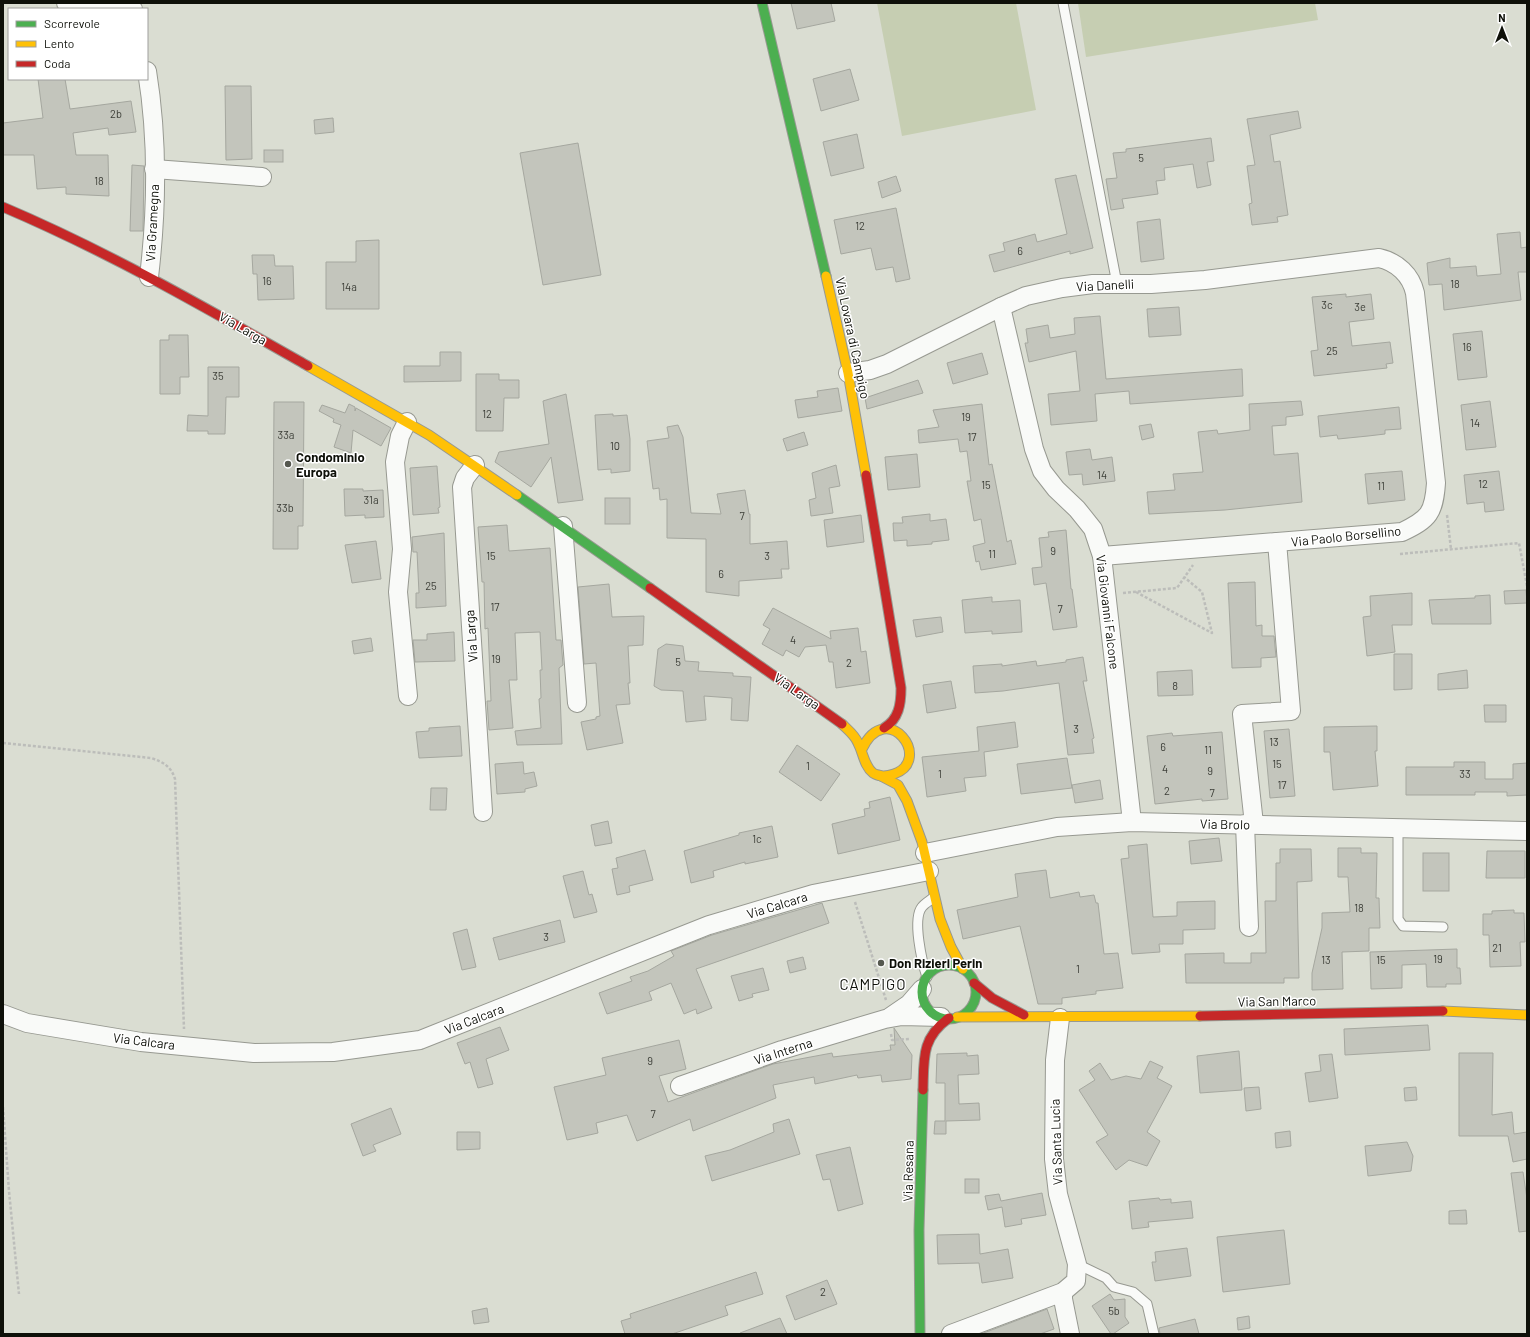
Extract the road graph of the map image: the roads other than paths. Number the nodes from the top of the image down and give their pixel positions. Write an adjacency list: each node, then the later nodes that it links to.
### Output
1 (66, 3): 4 (street)
2 (762, 3): 13 (street, Via Lovara di Campigo)
3 (1063, 3): 11 (lane)
4 (132, 8)
5 (148, 79): 6 (street, Via Gramegna)
6 (154, 169): 7 (street, Via Gramegna); 10 (street, Via Gramegna)
7 (262, 177)
8 (3, 207): 10 (street, Via Larga)
9 (1379, 258): 11 (street, Via Danelli); 17 (street, Via Paolo Borsellino)
10 (149, 277): 14 (street, Via Larga)
11 (1117, 284): 12 (street, Via Danelli)
12 (1001, 307): 13 (street, Via Danelli); 18 (street, Via Giovanni Falcone)
13 (848, 373): 19 (street, Via Lovara di Campigo)
14 (407, 422): 15 (street, Via Larga); 20 (street)
15 (475, 464): 16 (street, Via Larga); 31 (street, Via Larga)
16 (563, 526): 21 (street); 23 (street, Via Larga)
17 (1276, 542): 18 (street, Via Paolo Borsellino); 33 (street)
18 (1102, 556): 32 (street, Via Giovanni Falcone)
19 (901, 683): 22 (street, Via Lovara di Campigo); 25 (street, Via Lovara di Campigo)
20 (408, 696)
21 (577, 703)
22 (908, 712)
23 (834, 718): 25 (street, Via Larga); 26 (street, Via Larga)
24 (909, 729): 27 (street)
25 (879, 730): 26 (street); 27 (street)
26 (862, 749): 29 (street)
27 (909, 750): 28 (street); 29 (street)
28 (912, 774)
29 (879, 775): 36 (street)
30 (915, 797): 36 (street)
31 (483, 812)
32 (1132, 822): 33 (street, Via Brolo); 36 (street, Via Brolo)
33 (1250, 824): 34 (street, Via Brolo); 40 (street)
34 (1398, 829): 35 (street, Via Brolo); 39 (lane)
35 (1527, 831)
36 (925, 855): 37 (street); 46 (street, Via Calcara)
37 (935, 896): 38 (street); 45 (lane)
38 (938, 911): 41 (street); 43 (street)
39 (1443, 926)
40 (1249, 927)
41 (936, 938)
42 (934, 957): 45 (street)
43 (963, 969): 44 (street); 45 (street)
44 (974, 982): 49 (street, Via San Marco); 51 (street)
45 (925, 984): 48 (street, Via Interna); 51 (street); 51 (street)
46 (3, 1014)
47 (1527, 1015): 50 (street, Via San Marco)
48 (888, 1016): 51 (street, Via Interna); 53 (street, Via Interna)
49 (1027, 1016): 50 (street, Via San Marco); 51 (street, Via San Marco)
50 (1060, 1018): 54 (street, Via Santa Lucia)
51 (936, 1020): 52 (street); 52 (street, Via Resana)
52 (925, 1048): 56 (street, Via Resana)
53 (680, 1086)
54 (1077, 1264): 55 (street, Via Santa Lucia); 59 (lane)
55 (1064, 1292): 57 (street, Via Santa Lucia); 58 (street)
56 (920, 1334)
57 (951, 1334)
58 (1070, 1334)
59 (1154, 1334)

